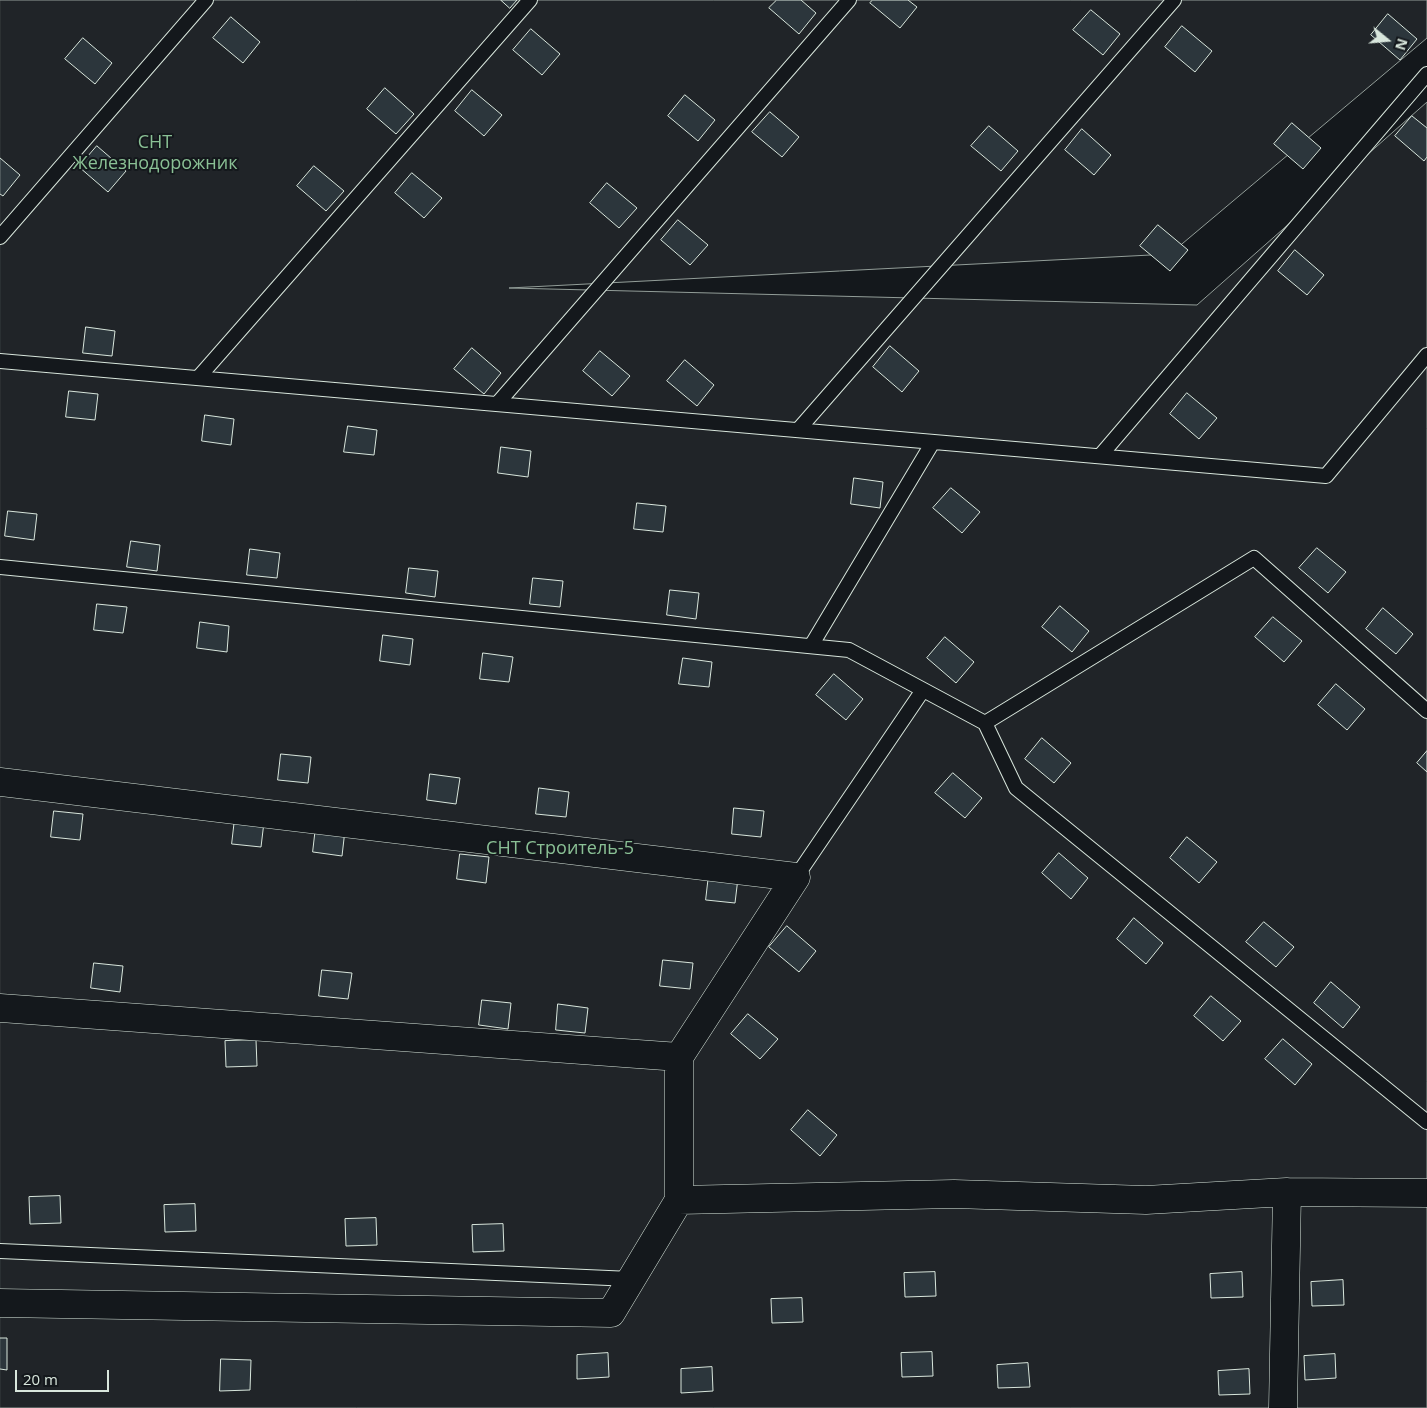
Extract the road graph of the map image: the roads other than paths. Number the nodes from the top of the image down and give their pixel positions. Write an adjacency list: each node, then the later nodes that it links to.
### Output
1 (206, 0): 6 (lane)
2 (530, 0): 9 (lane)
3 (849, 0): 10 (lane)
4 (1174, 0): 11 (lane)
5 (1427, 74): 13 (lane)
6 (0, 237)
7 (1427, 355): 13 (lane)
8 (0, 361): 9 (lane)
9 (198, 378): 10 (lane)
10 (497, 404): 11 (lane)
11 (798, 430): 12 (lane)
12 (933, 442): 13 (lane); 15 (lane)
13 (1100, 456)
14 (0, 567): 15 (lane)
15 (811, 646): 16 (lane)
16 (923, 690): 18 (lane); 20 (lane)
17 (1427, 711): 18 (lane)
18 (985, 723): 23 (lane)
19 (0, 782): 20 (street)
20 (796, 876): 22 (street)
21 (0, 1008): 22 (street)
22 (678, 1057): 26 (street)
23 (1427, 1122)
24 (1287, 1192): 25 (street); 26 (street); 30 (street)
25 (1427, 1193)
26 (679, 1200): 28 (street)
27 (0, 1251): 28 (lane)
28 (631, 1279): 29 (street)
29 (0, 1303)
30 (1283, 1408)

